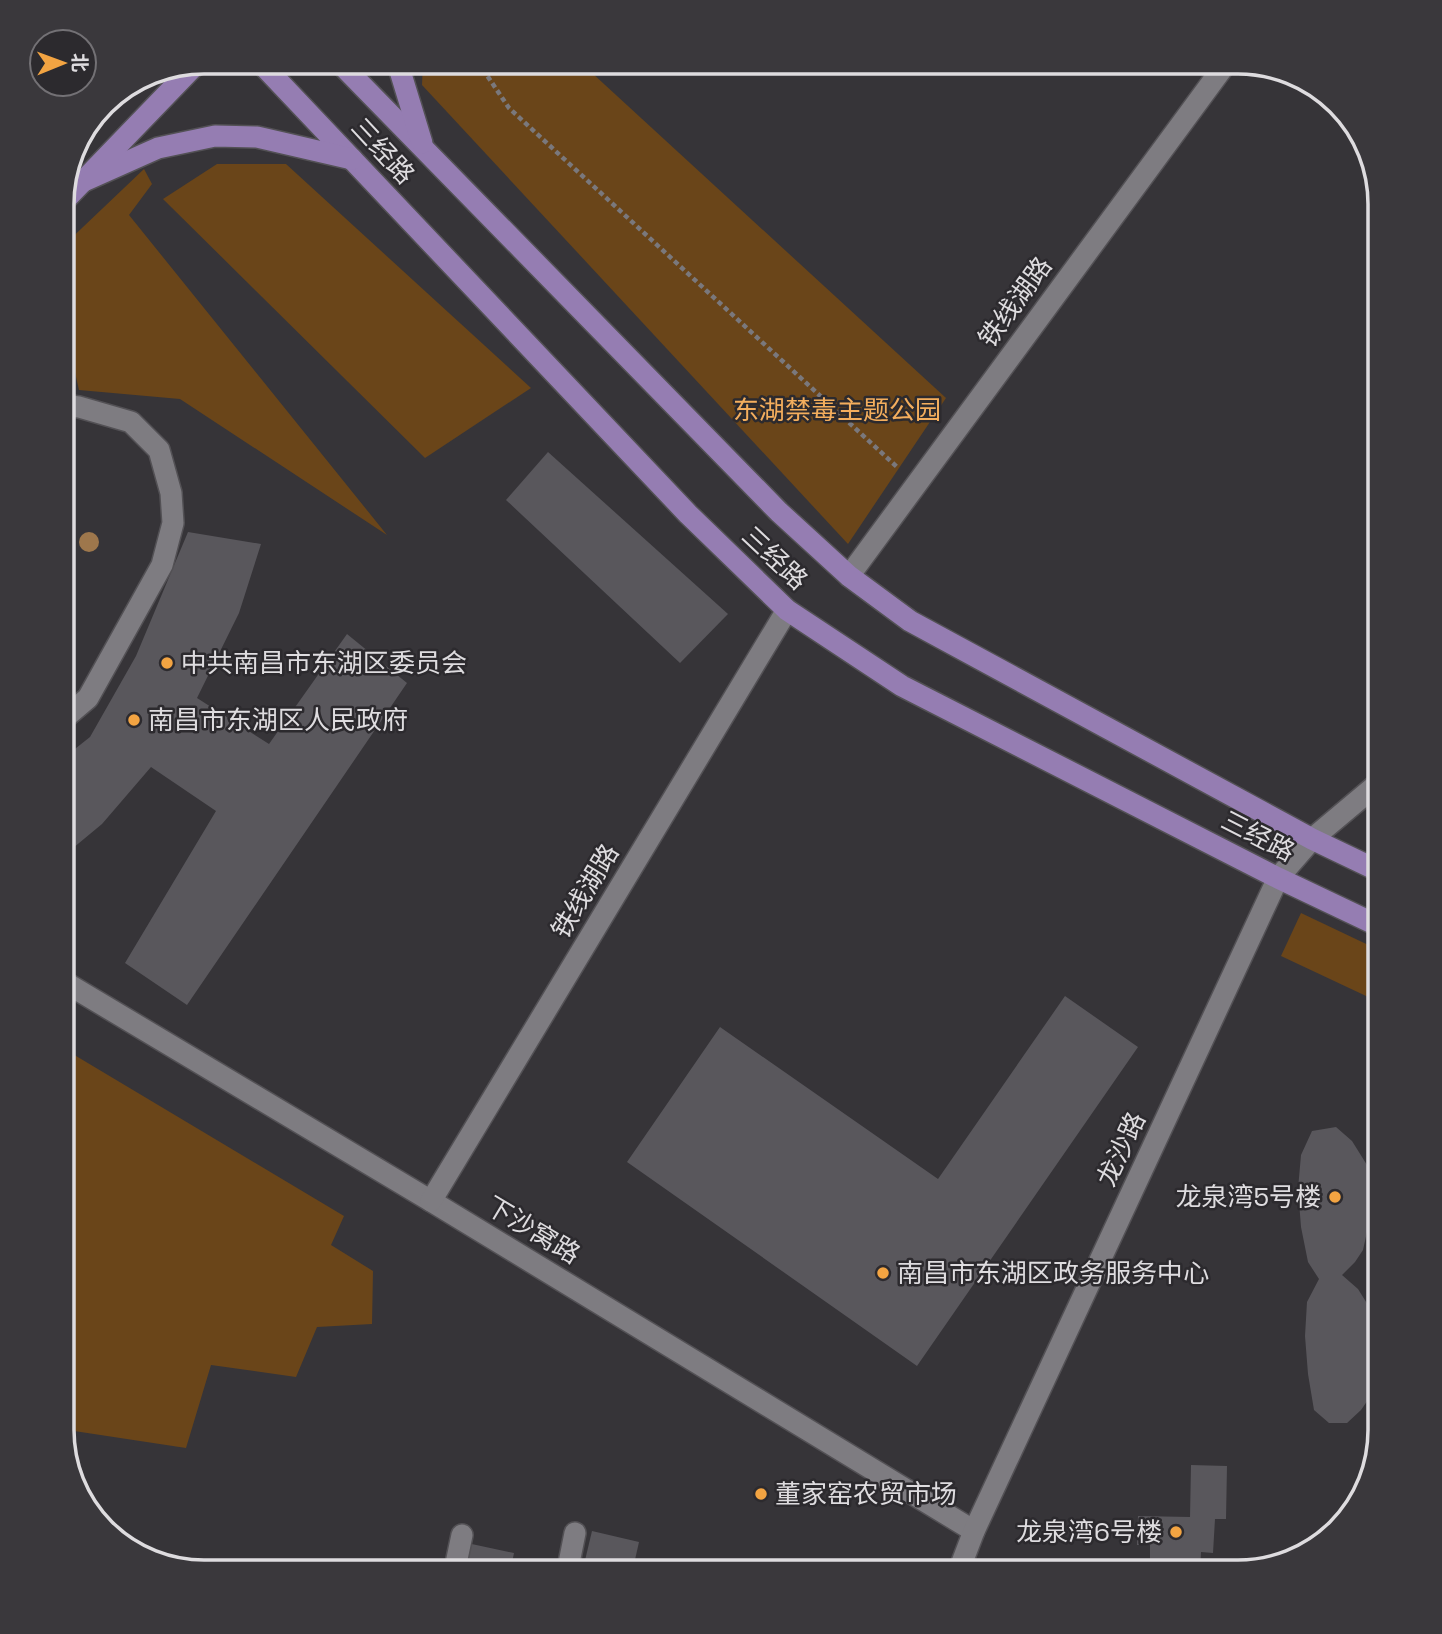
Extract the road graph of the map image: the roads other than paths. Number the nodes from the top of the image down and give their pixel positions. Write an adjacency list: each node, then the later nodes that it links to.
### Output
1 (271, 74): 7 (main road, 三经路)
2 (351, 74): 6 (main road, 三经路)
3 (401, 74): 6 (main road)
4 (1218, 74): 11 (street, 铁线湖路)
5 (185, 75): 8 (main road)
6 (424, 149): 11 (main road, 三经路)
7 (352, 159): 8 (main road); 12 (main road, 三经路)
8 (84, 181): 9 (main road)
9 (75, 190)
10 (74, 407): 13 (street)
11 (849, 576): 15 (main road, 三经路)
12 (787, 610): 17 (main road, 三经路); 20 (street, 铁线湖路)
13 (74, 710)
14 (1368, 793): 15 (street, 龙沙路)
15 (1312, 839): 16 (main road, 三经路); 17 (street, 龙沙路)
16 (1368, 866)
17 (1278, 878): 18 (main road, 三经路); 21 (street, 龙沙路)
18 (1368, 921)
19 (74, 988): 20 (street, 下沙窝路)
20 (431, 1201): 21 (street, 下沙窝路)
21 (974, 1531): 26 (street, 龙沙路)
22 (575, 1533): 25 (street)
23 (462, 1535): 24 (street)
24 (457, 1560)
25 (570, 1560)
26 (963, 1560)

